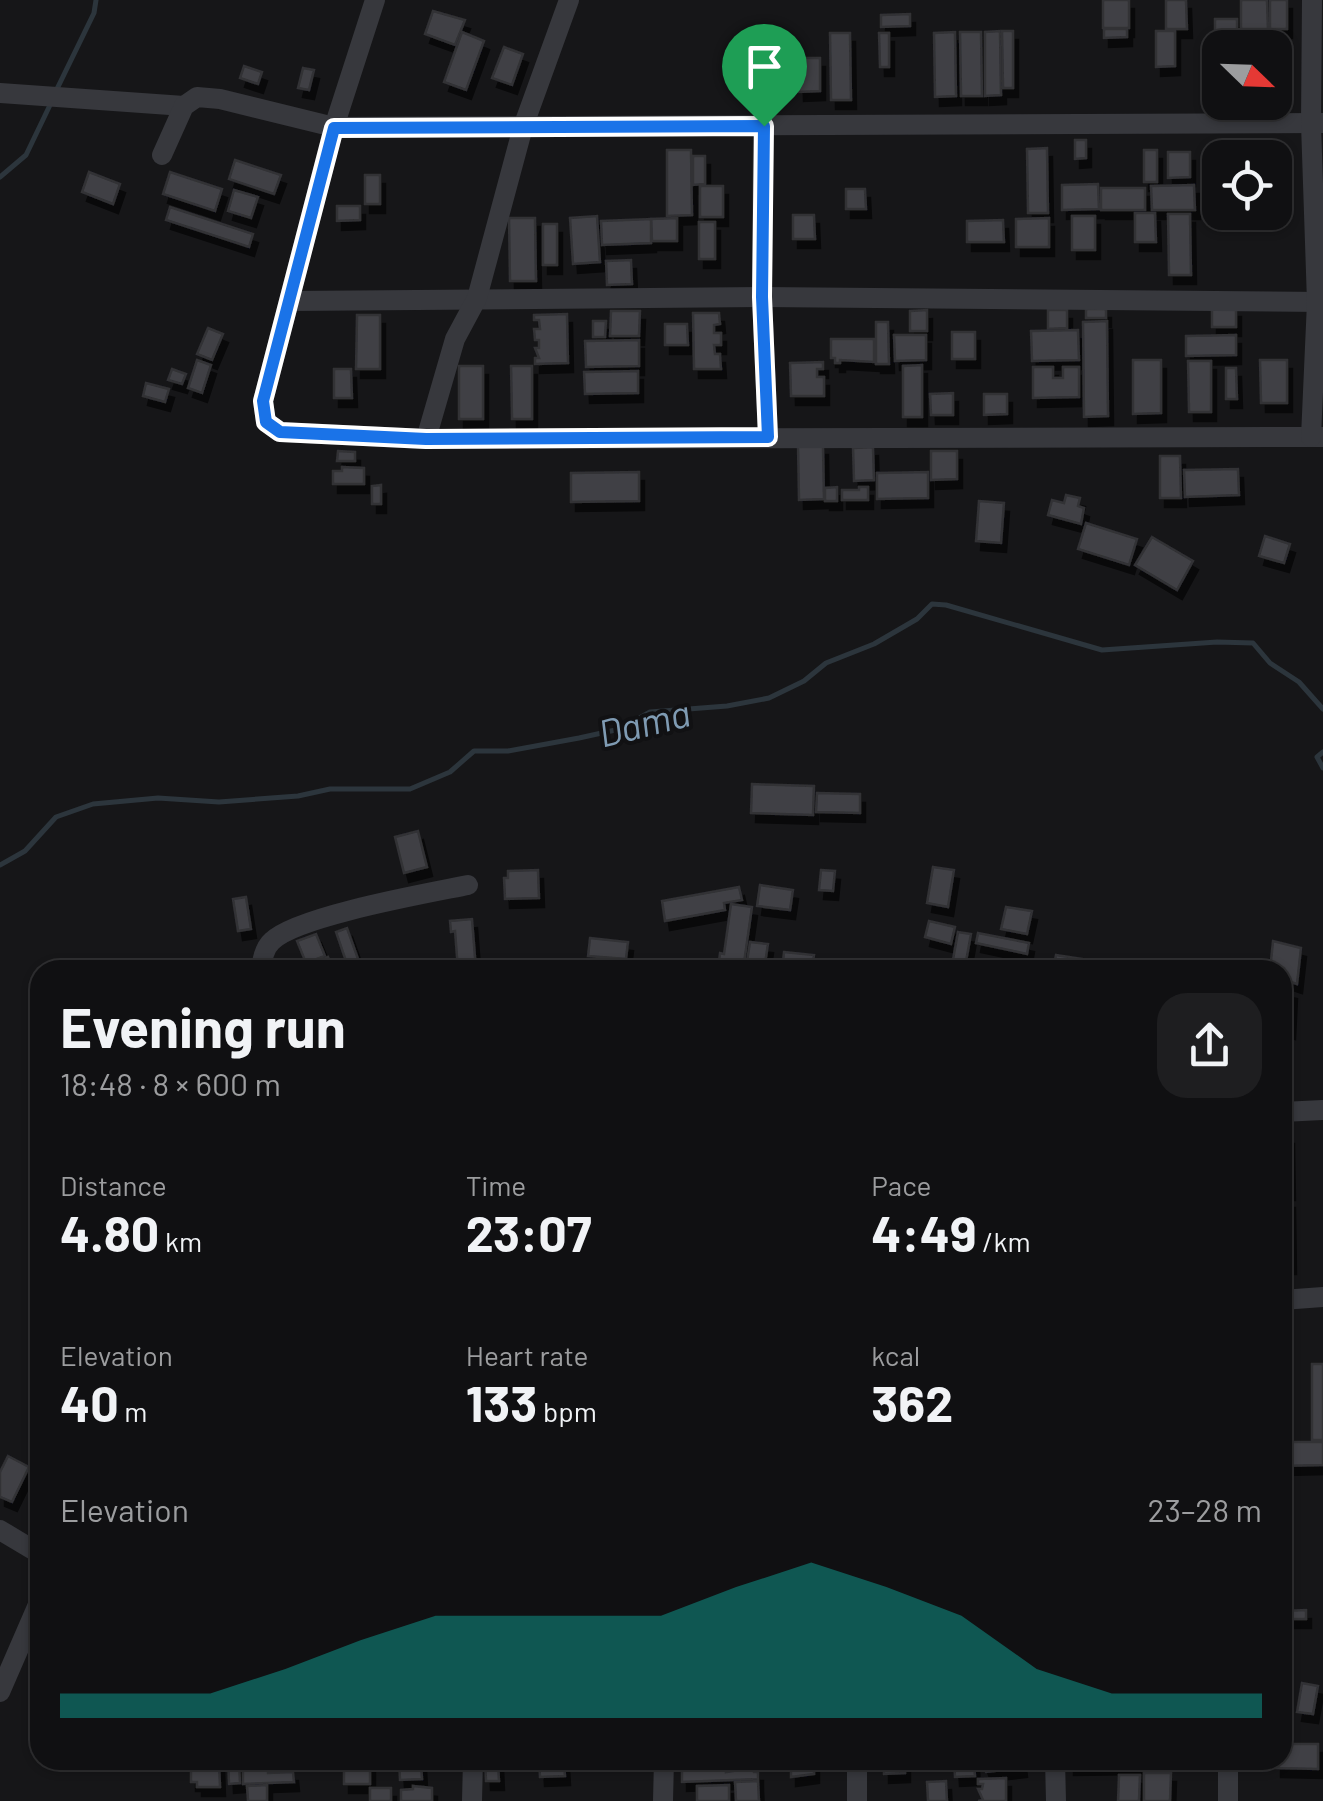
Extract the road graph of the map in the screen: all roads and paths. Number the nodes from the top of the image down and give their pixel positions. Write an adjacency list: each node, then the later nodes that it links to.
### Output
1 (376, 0): 9 (street)
2 (569, 0): 7 (street)
3 (1312, 0): 6 (street)
4 (0, 93): 5 (street)
5 (184, 106): 9 (street); 10 (street)
6 (1317, 124): 8 (street); 14 (street)
7 (523, 126): 8 (street); 9 (street); 12 (street)
8 (764, 126): 11 (street)
9 (334, 128): 13 (street)
10 (162, 155)
11 (762, 297): 12 (street); 14 (street); 15 (street)
12 (478, 298): 13 (street); 17 (street)
13 (291, 301): 17 (street)
14 (1320, 302): 16 (street)
15 (768, 437): 16 (street); 17 (street)
16 (1317, 437)
17 (426, 439)
18 (468, 885): 19 (street)
19 (262, 960)
20 (1323, 1110): 21 (street)
21 (1292, 1112)
22 (1323, 1297): 23 (street)
23 (1292, 1299)
24 (0, 1530): 25 (street)
25 (30, 1548)
26 (30, 1623): 27 (street)
27 (0, 1692)
28 (473, 1770): 33 (street)
29 (664, 1770): 34 (street)
30 (858, 1770): 35 (street)
31 (1055, 1770): 36 (street)
32 (1228, 1770): 37 (street)
33 (472, 1801)
34 (663, 1801)
35 (857, 1801)
36 (1056, 1801)
37 (1228, 1801)

